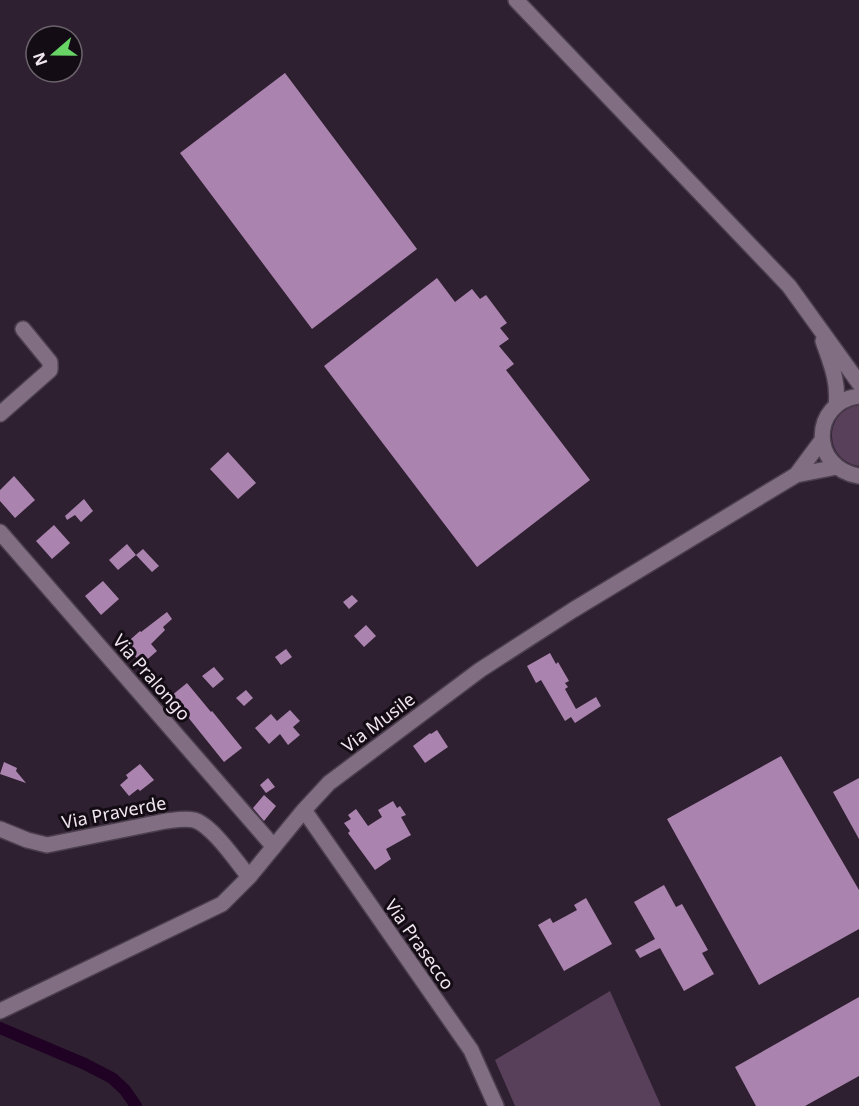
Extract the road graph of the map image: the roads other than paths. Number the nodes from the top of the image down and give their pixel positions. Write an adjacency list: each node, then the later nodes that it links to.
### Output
1 (516, 0): 3 (street)
2 (23, 329): 7 (street)
3 (820, 330): 4 (street); 6 (street)
4 (859, 383)
5 (859, 396): 6 (street)
6 (836, 406): 8 (street)
7 (0, 414)
8 (822, 441): 9 (street); 10 (street)
9 (837, 467): 10 (street); 11 (street)
10 (796, 476): 13 (street, Via Musile)
11 (859, 476)
12 (0, 532): 15 (street, Via Pralongo)
13 (304, 810): 15 (street, Via Musile); 18 (street, Via Prasecco)
14 (0, 829): 16 (street, Via Praverde)
15 (274, 847): 16 (street, Via Musile)
16 (249, 877): 17 (street, Via Musile)
17 (2, 1010)
18 (496, 1106)

